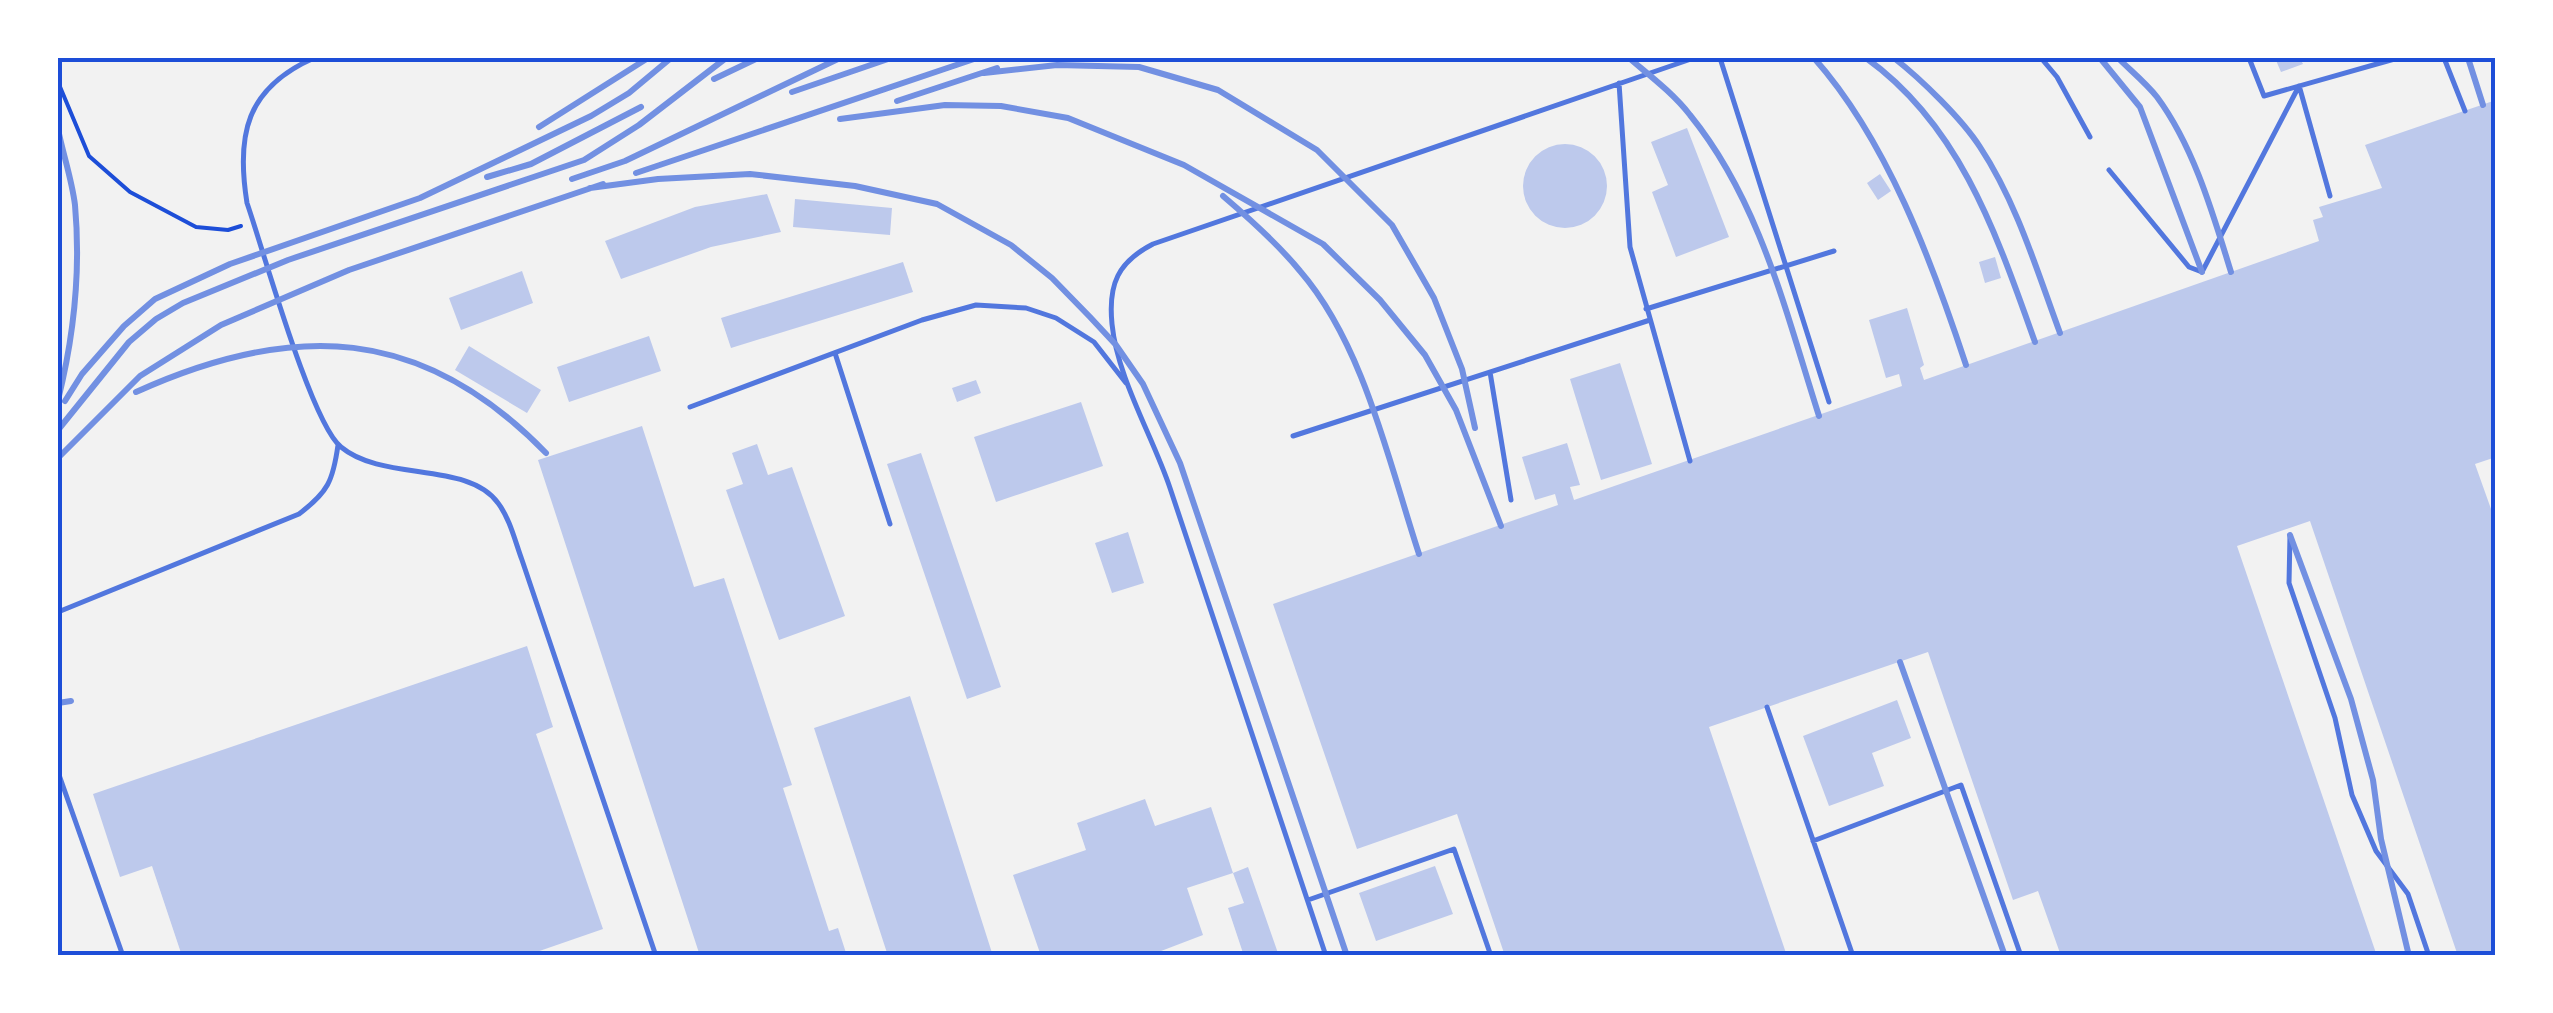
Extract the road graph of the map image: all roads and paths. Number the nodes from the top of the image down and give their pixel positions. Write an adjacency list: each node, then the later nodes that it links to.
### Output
1 (314, 58): 15 (lane)
2 (1694, 58): 9 (lane)
3 (1720, 58): 17 (lane)
4 (2040, 58): 12 (lane)
5 (2250, 58): 10 (lane)
6 (2398, 58): 10 (lane)
7 (2444, 58): 11 (lane)
8 (58, 82): 15 (path)
9 (1620, 83): 18 (lane); 22 (lane)
10 (2299, 86): 13 (lane); 14 (lane)
11 (2465, 110)
12 (2090, 137)
13 (2110, 170)
14 (2330, 196)
15 (254, 222): 26 (lane)
16 (1834, 251): 17 (lane)
17 (1786, 266): 18 (lane); 23 (lane)
18 (1646, 309): 19 (lane)
19 (1650, 320): 21 (lane); 27 (lane)
20 (835, 353): 22 (lane); 24 (lane); 29 (lane)
21 (1490, 372): 25 (lane); 28 (lane)
22 (1131, 389): 35 (lane)
23 (1829, 402)
24 (690, 407)
25 (1293, 436)
26 (338, 445): 31 (lane); 36 (lane)
27 (1690, 461)
28 (1511, 500)
29 (890, 524)
30 (2290, 535): 42 (lane)
31 (58, 612)
32 (1767, 708): 34 (lane)
33 (58, 772): 37 (lane)
34 (1814, 841): 40 (lane); 41 (lane)
35 (1308, 900): 38 (lane); 39 (lane)
36 (653, 955)
37 (123, 956)
38 (1326, 956)
39 (1490, 956)
40 (1854, 956)
41 (2021, 956)
42 (2429, 956)

